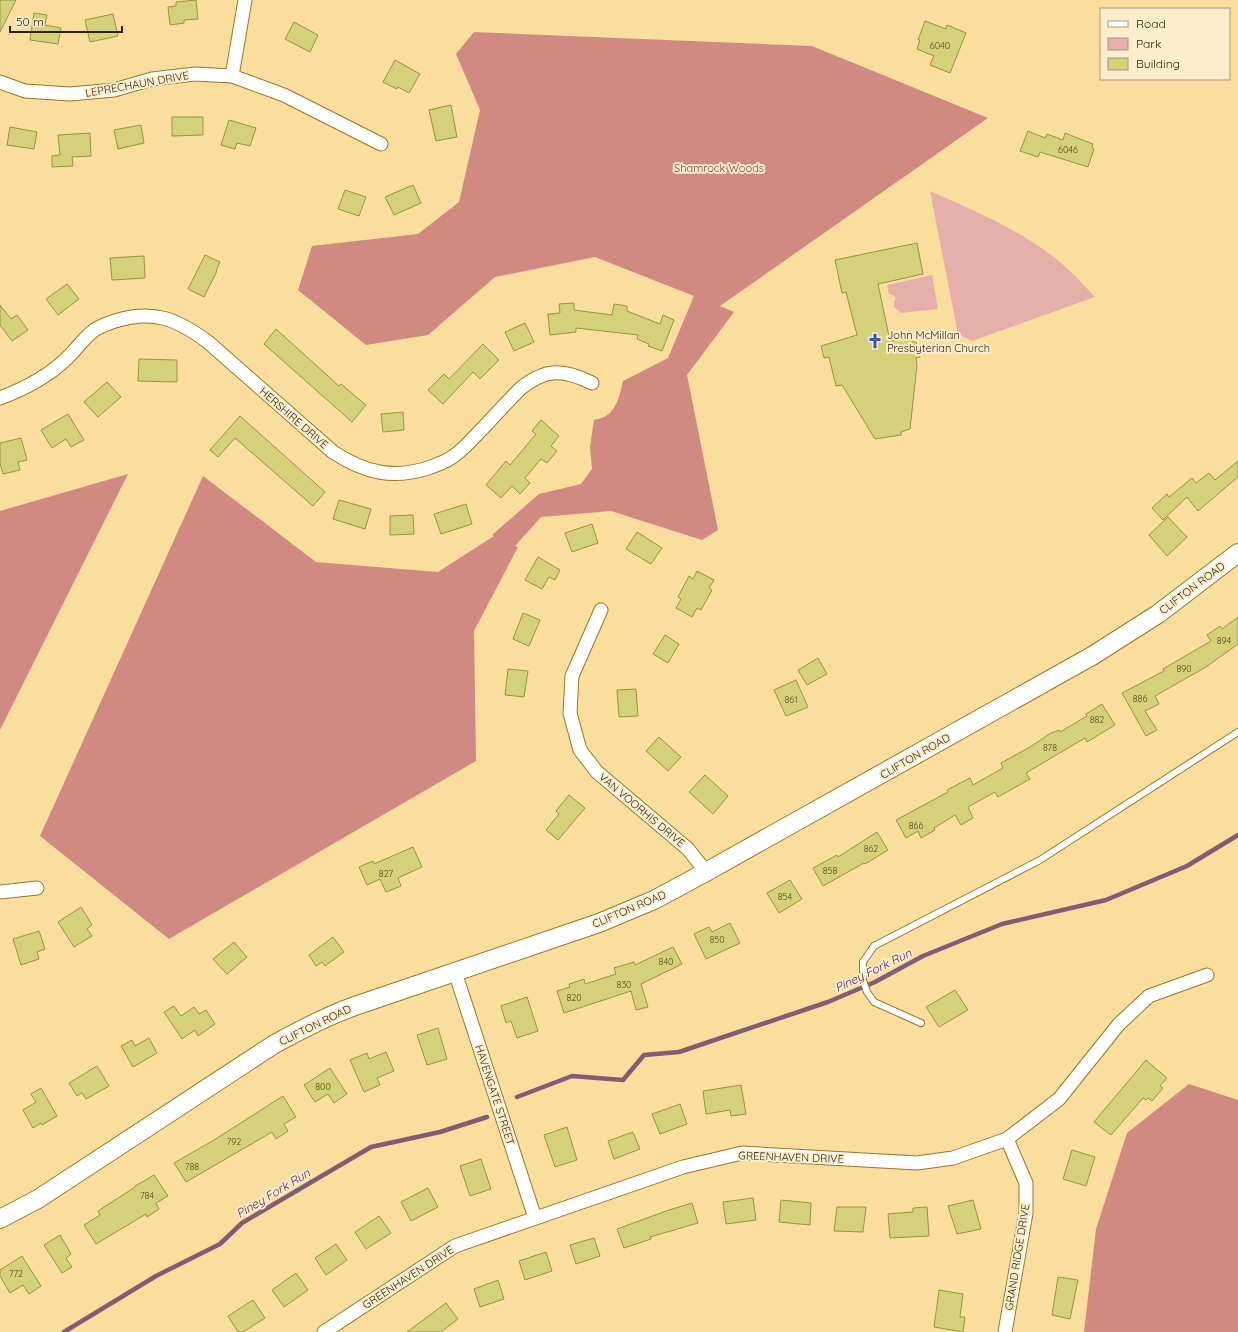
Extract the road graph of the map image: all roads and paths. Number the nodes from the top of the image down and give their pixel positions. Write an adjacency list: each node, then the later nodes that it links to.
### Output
1 (245, 0): 2 (street)
2 (232, 76): 3 (street, LEPRECHAUN DRIVE); 4 (street, LEPRECHAUN DRIVE)
3 (0, 82)
4 (381, 144)
5 (592, 383): 6 (street, HERSHIRE DRIVE)
6 (0, 398)
7 (1238, 553): 10 (main road, CLIFTON ROAD)
8 (601, 610): 10 (street, VAN VOORHIS DRIVE)
9 (1238, 732): 15 (lane)
10 (706, 872): 13 (main road, CLIFTON ROAD)
11 (37, 888): 12 (street)
12 (0, 892)
13 (455, 972): 17 (street, HAVENGATE STREET); 18 (main road, CLIFTON ROAD)
14 (1207, 975): 16 (street, GREENHAVEN DRIVE)
15 (921, 1023)
16 (1007, 1139): 17 (street, GREENHAVEN DRIVE); 20 (street, GRAND RIDGE DRIVE)
17 (536, 1218): 19 (street, GREENHAVEN DRIVE)
18 (0, 1219)
19 (324, 1332)
20 (1005, 1332)

